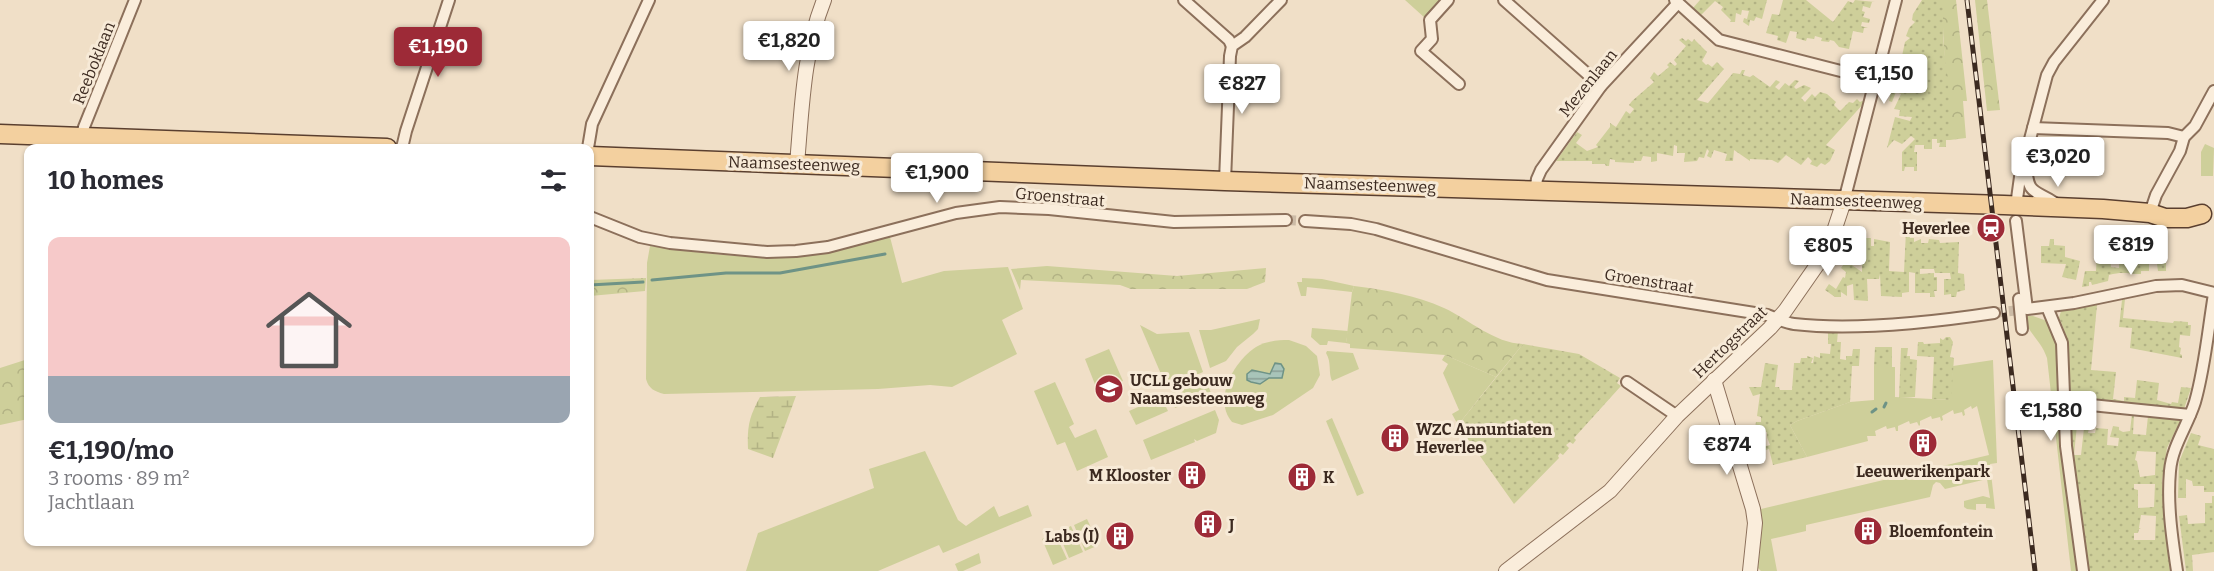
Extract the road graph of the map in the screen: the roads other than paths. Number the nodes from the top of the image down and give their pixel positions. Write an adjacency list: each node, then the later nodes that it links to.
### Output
1 (135, 0): 19 (street, Reeboklaan)
2 (449, 0): 22 (street)
3 (649, 0): 23 (street)
4 (824, 0): 26 (street)
5 (1184, 0): 12 (street)
6 (1281, 0): 12 (street)
7 (1448, 0): 14 (street)
8 (1504, 0): 15 (street)
9 (1896, 0): 13 (street, Hertogstraat)
10 (2103, 0): 17 (street)
11 (1677, 2): 13 (street); 15 (street, Mezenlaan)
12 (1232, 46): 27 (street)
13 (1876, 80): 29 (street, Hertogstraat)
14 (1460, 84)
15 (1601, 86): 28 (street, Mezenlaan)
16 (2214, 91): 20 (street)
17 (2033, 128): 20 (street); 25 (street)
18 (0, 134): 19 (main road)
19 (82, 137): 21 (main road)
20 (2184, 137): 32 (street)
21 (225, 144)
22 (403, 144)
23 (589, 144)
24 (594, 156): 26 (main road, Naamsesteenweg)
25 (2026, 156): 30 (street); 31 (street)
26 (797, 164): 27 (main road, Naamsesteenweg)
27 (1226, 181): 28 (main road, Naamsesteenweg)
28 (1535, 191): 29 (main road, Naamsesteenweg)
29 (1844, 201): 31 (main road, Naamsesteenweg); 40 (street, Hertogstraat)
30 (2061, 208): 31 (main road, Naamsesteenweg); 32 (main road, Naamsesteenweg)
31 (2013, 211): 38 (street); 41 (street)
32 (2150, 213): 33 (main road, Naamsesteenweg)
33 (2208, 214)
34 (594, 219): 35 (street, Groenstraat)
35 (1286, 220)
36 (1305, 221): 40 (street, Groenstraat)
37 (2214, 294): 38 (street); 45 (street)
38 (2047, 307): 49 (street)
39 (1994, 313): 40 (street, Groenstraat)
40 (1778, 319): 42 (street, Hertogstraat)
41 (2022, 329)
42 (1714, 380): 46 (street, Hertogstraat); 48 (street)
43 (1627, 382): 46 (street)
44 (2091, 405): 45 (street)
45 (2190, 415): 50 (street)
46 (1677, 416): 47 (street, Hertogstraat)
47 (1506, 571)
48 (1750, 571)
49 (2083, 571)
50 (2177, 571)

